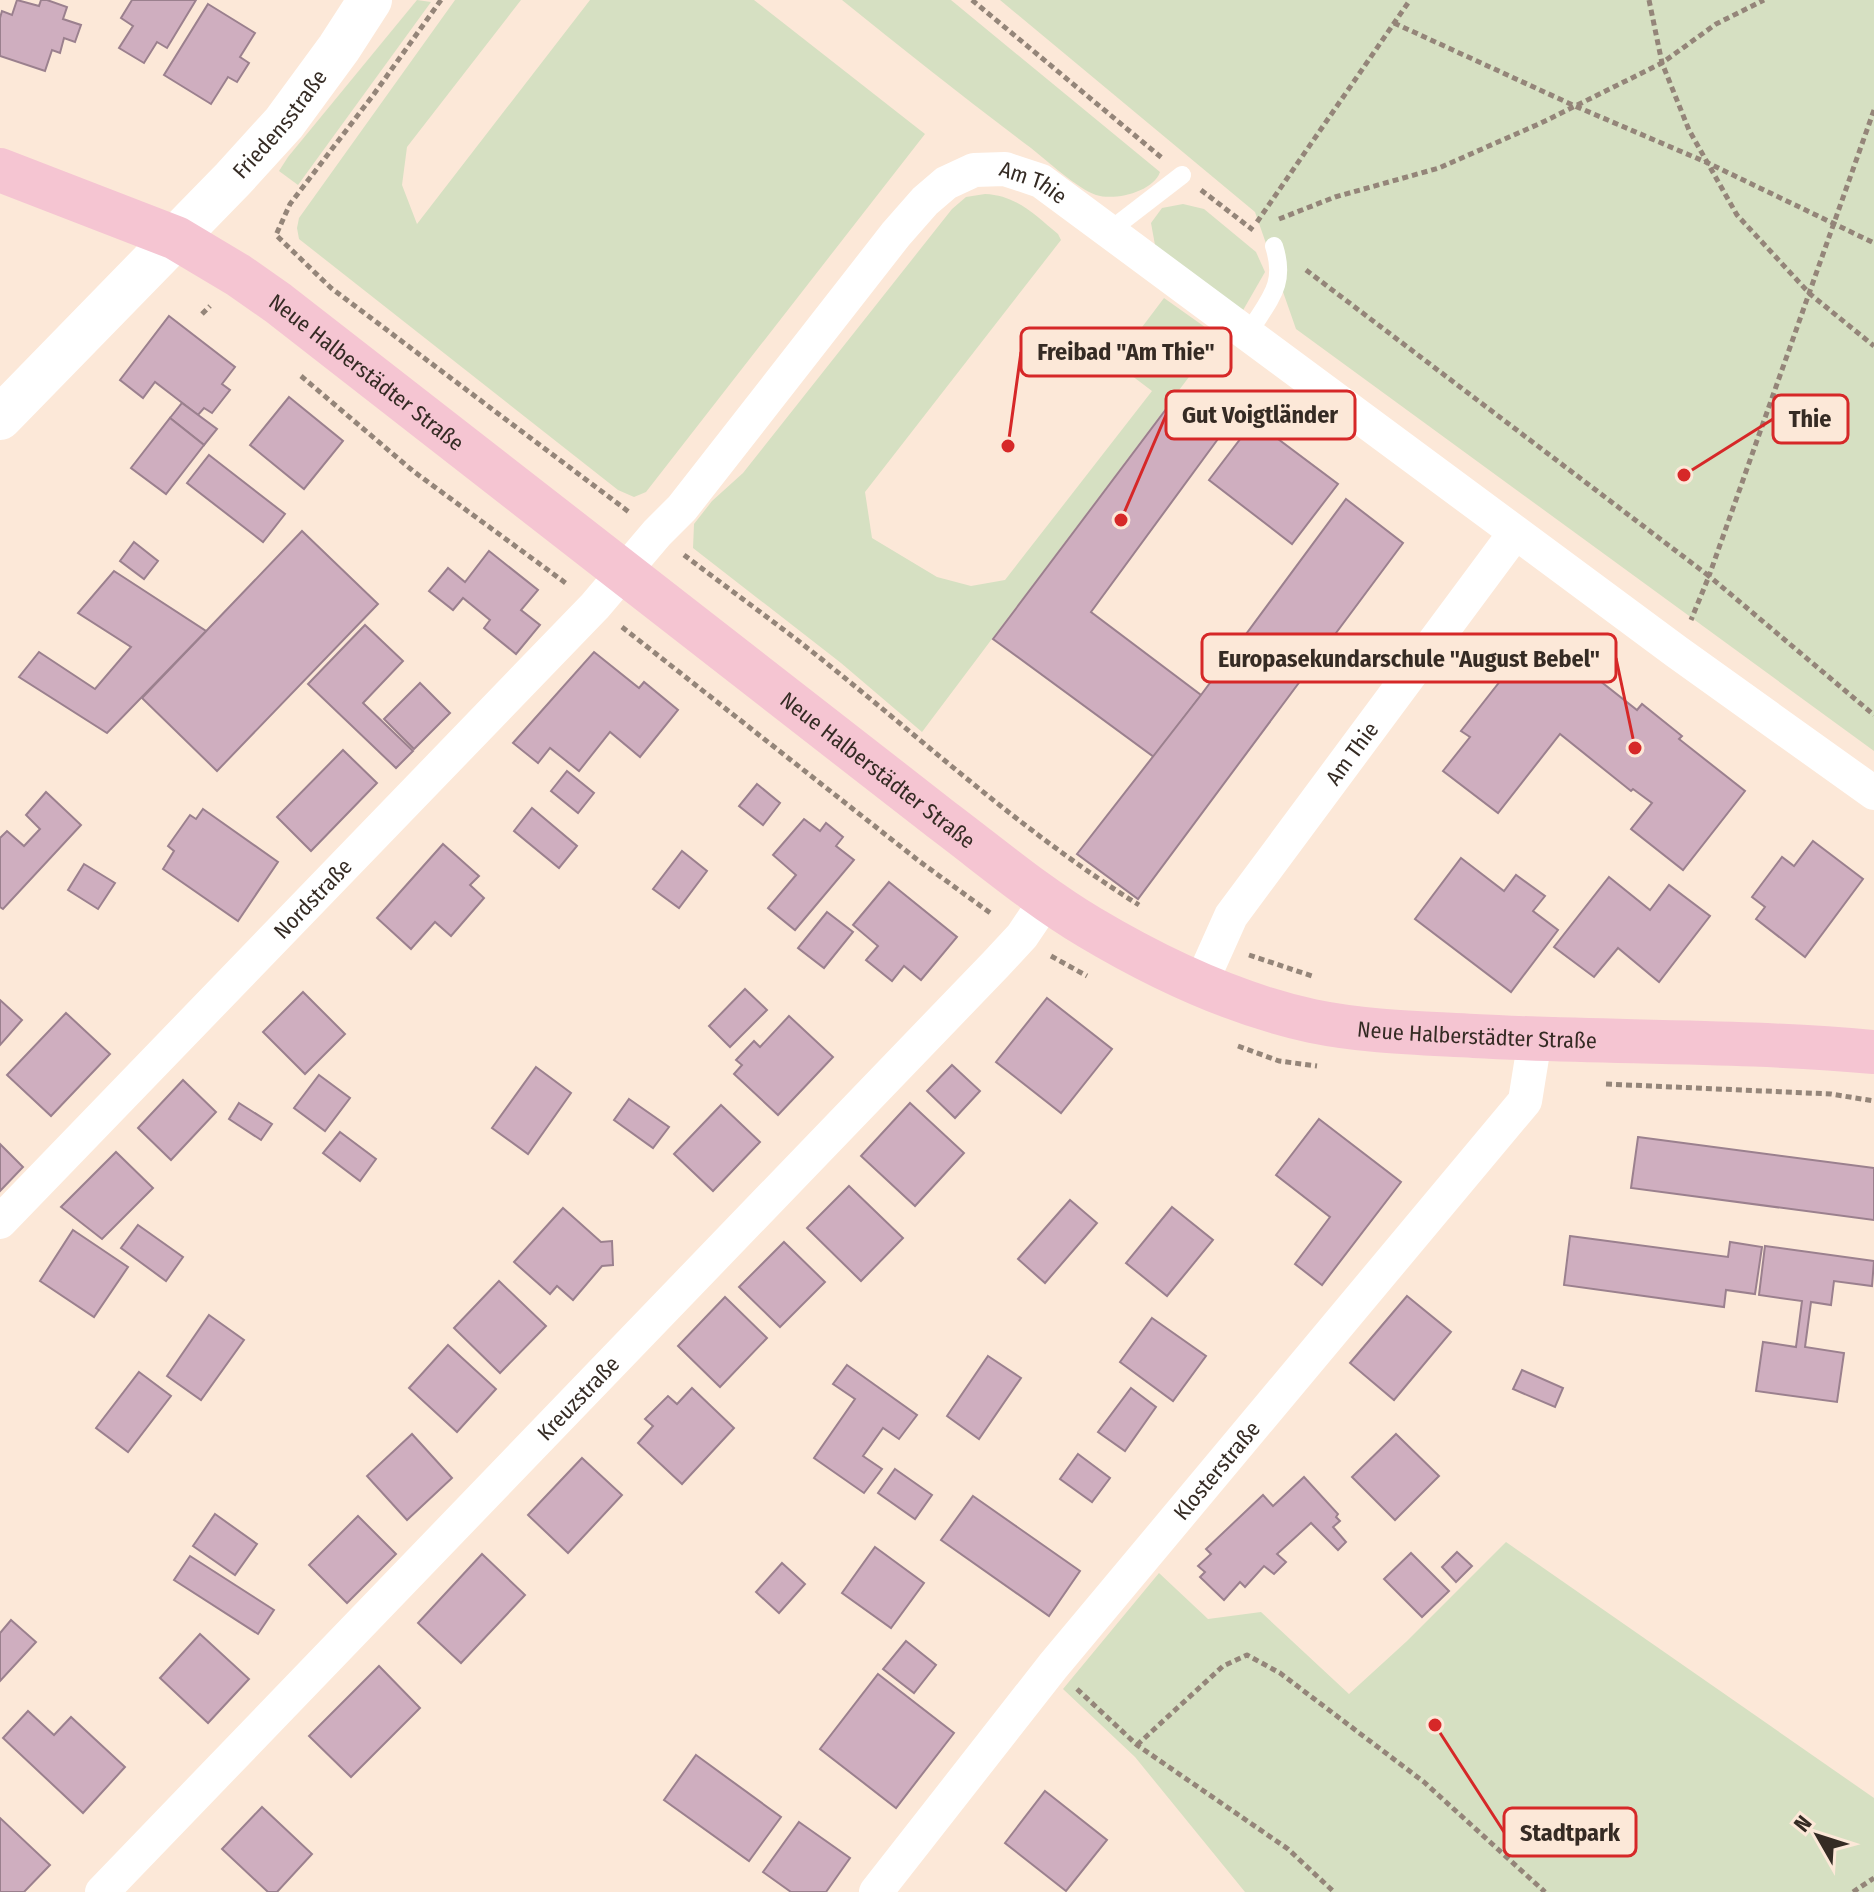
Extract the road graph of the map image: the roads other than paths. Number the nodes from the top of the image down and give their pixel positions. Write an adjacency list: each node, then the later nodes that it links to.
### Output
1 (370, 0): 5 (street, Friedensstraße)
2 (0, 170): 5 (main road, Neue Halberstädter Straße)
3 (1182, 175): 4 (lane)
4 (1108, 232): 7 (street, Am Thie); 10 (street, Am Thie)
5 (176, 238): 8 (street, Friedensstraße); 10 (main road, Neue Halberstädter Straße)
6 (1274, 246): 7 (lane)
7 (1248, 334): 9 (street, Am Thie)
8 (0, 418)
9 (1515, 533): 11 (street, Am Thie); 13 (street, Am Thie)
10 (625, 572): 12 (main road, Neue Halberstädter Straße); 16 (street, Nordstraße)
11 (1874, 793)
12 (1047, 899): 13 (main road, Neue Halberstädter Straße); 17 (street, Kreuzstraße)
13 (1210, 964): 14 (main road, Neue Halberstädter Straße)
14 (1535, 1039): 15 (main road, Neue Halberstädter Straße); 18 (street, Klosterstraße)
15 (1874, 1052)
16 (0, 1222)
17 (102, 1892)
18 (876, 1892)

